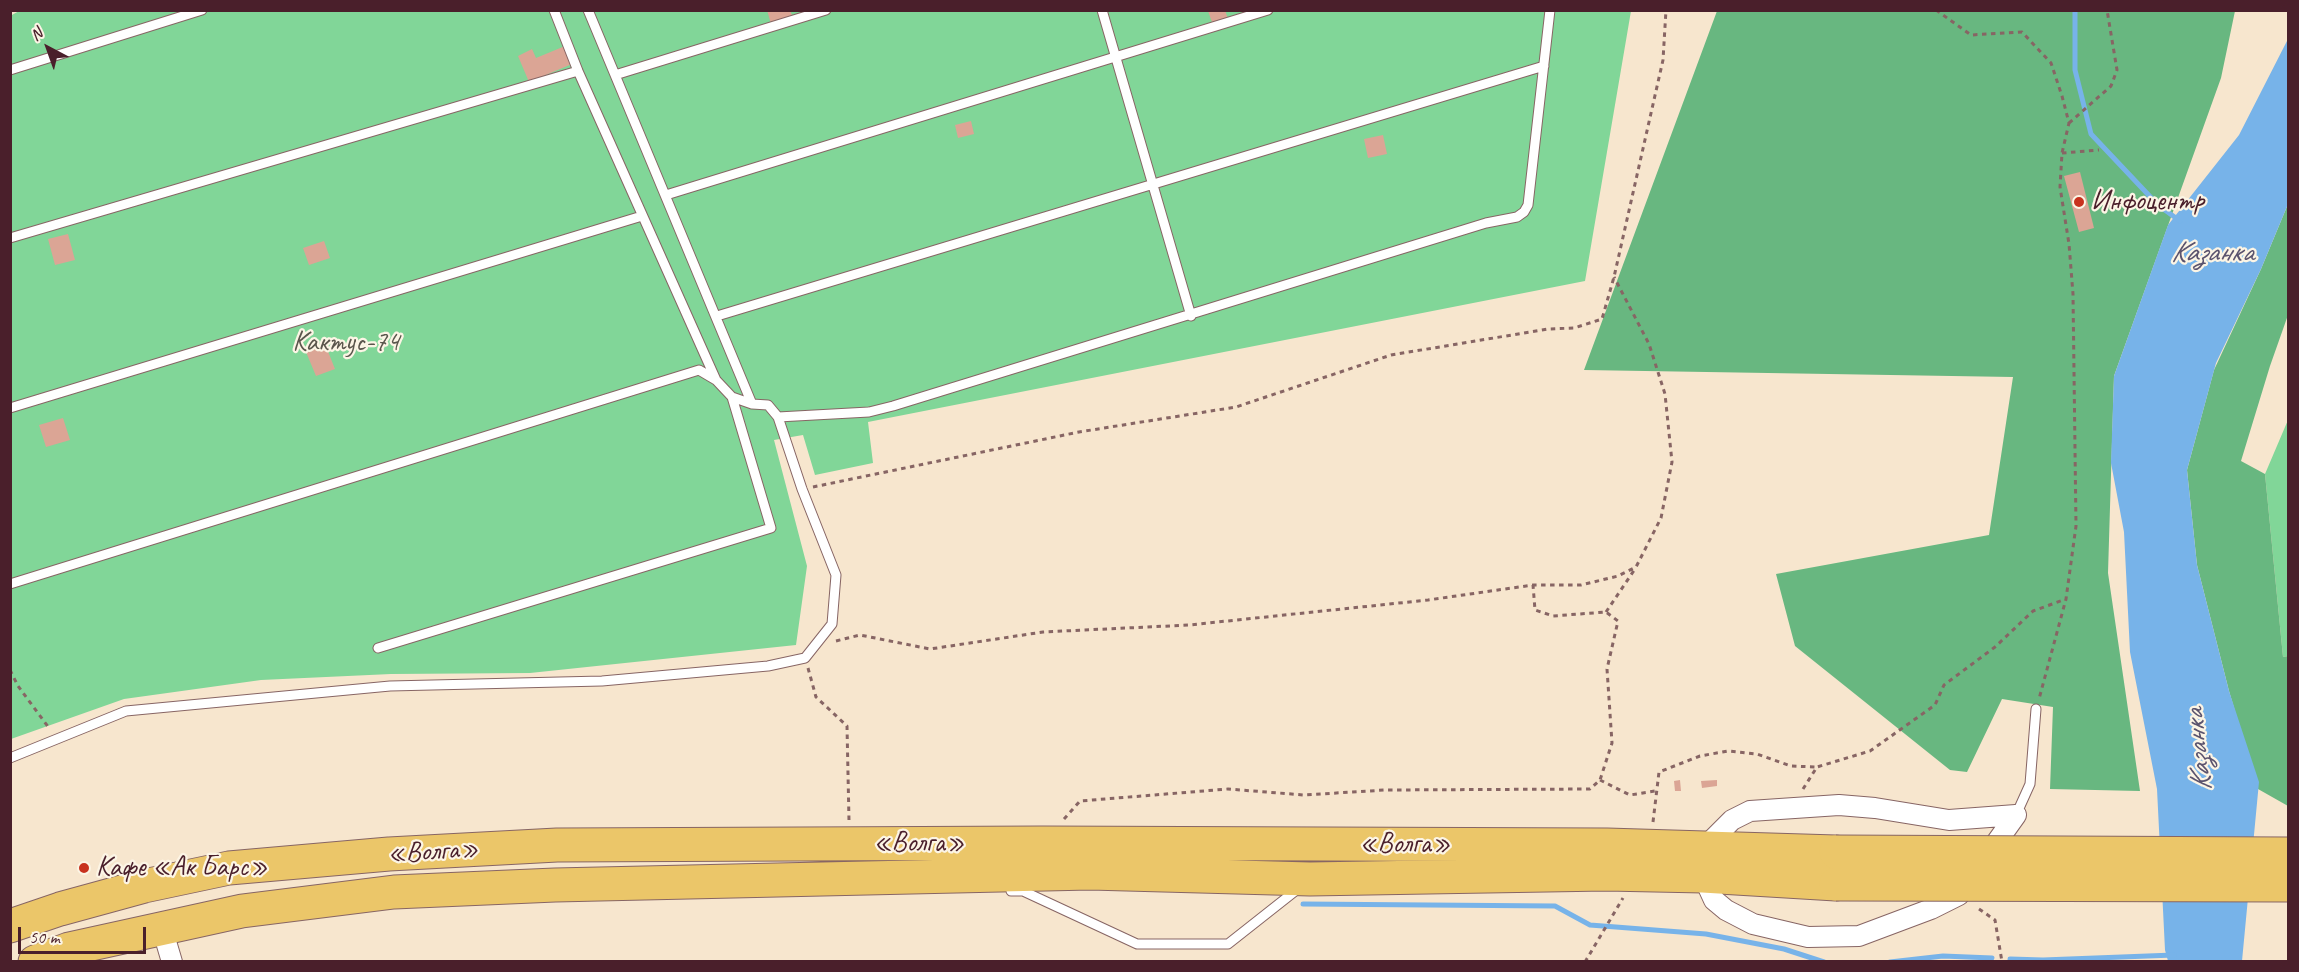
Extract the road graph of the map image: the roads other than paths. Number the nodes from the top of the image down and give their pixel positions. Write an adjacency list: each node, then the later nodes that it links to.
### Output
1 (202, 10): 10 (lane)
2 (554, 10): 11 (lane)
3 (588, 10): 12 (lane)
4 (826, 10): 12 (lane)
5 (1102, 10): 8 (lane)
6 (1268, 10): 8 (lane)
7 (1550, 10): 9 (lane)
8 (1115, 56): 13 (lane); 14 (lane)
9 (1544, 66): 13 (lane); 18 (lane)
10 (10, 70)
11 (578, 71): 15 (lane); 16 (lane)
12 (615, 75): 14 (lane)
13 (1153, 184): 17 (lane); 18 (lane)
14 (666, 195): 17 (lane)
15 (642, 216): 19 (lane); 22 (lane)
16 (10, 238)
17 (717, 316): 21 (lane)
18 (1191, 316): 23 (lane)
19 (716, 380): 20 (lane); 24 (lane)
20 (732, 397): 21 (lane); 25 (lane)
21 (752, 404): 23 (lane)
22 (10, 408)
23 (778, 417): 27 (lane)
24 (10, 584)
25 (378, 648)
26 (2036, 709): 28 (lane)
27 (10, 758)
28 (2016, 815): 30 (street); 30 (street)
29 (2289, 854): 31 (highway, bridge)
30 (1704, 862): 31 (highway, «Волга»); 32 (highway, «Волга»); 35 (highway, «Волга»)
31 (1836, 868): 33 (highway, bridge)
32 (1310, 879): 34 (lane); 36 (highway, «Волга»)
33 (2289, 885)
34 (1002, 890)
35 (10, 926)
36 (162, 928): 37 (highway, «Волга»); 38 (street)
37 (35, 962)
38 (172, 962)

